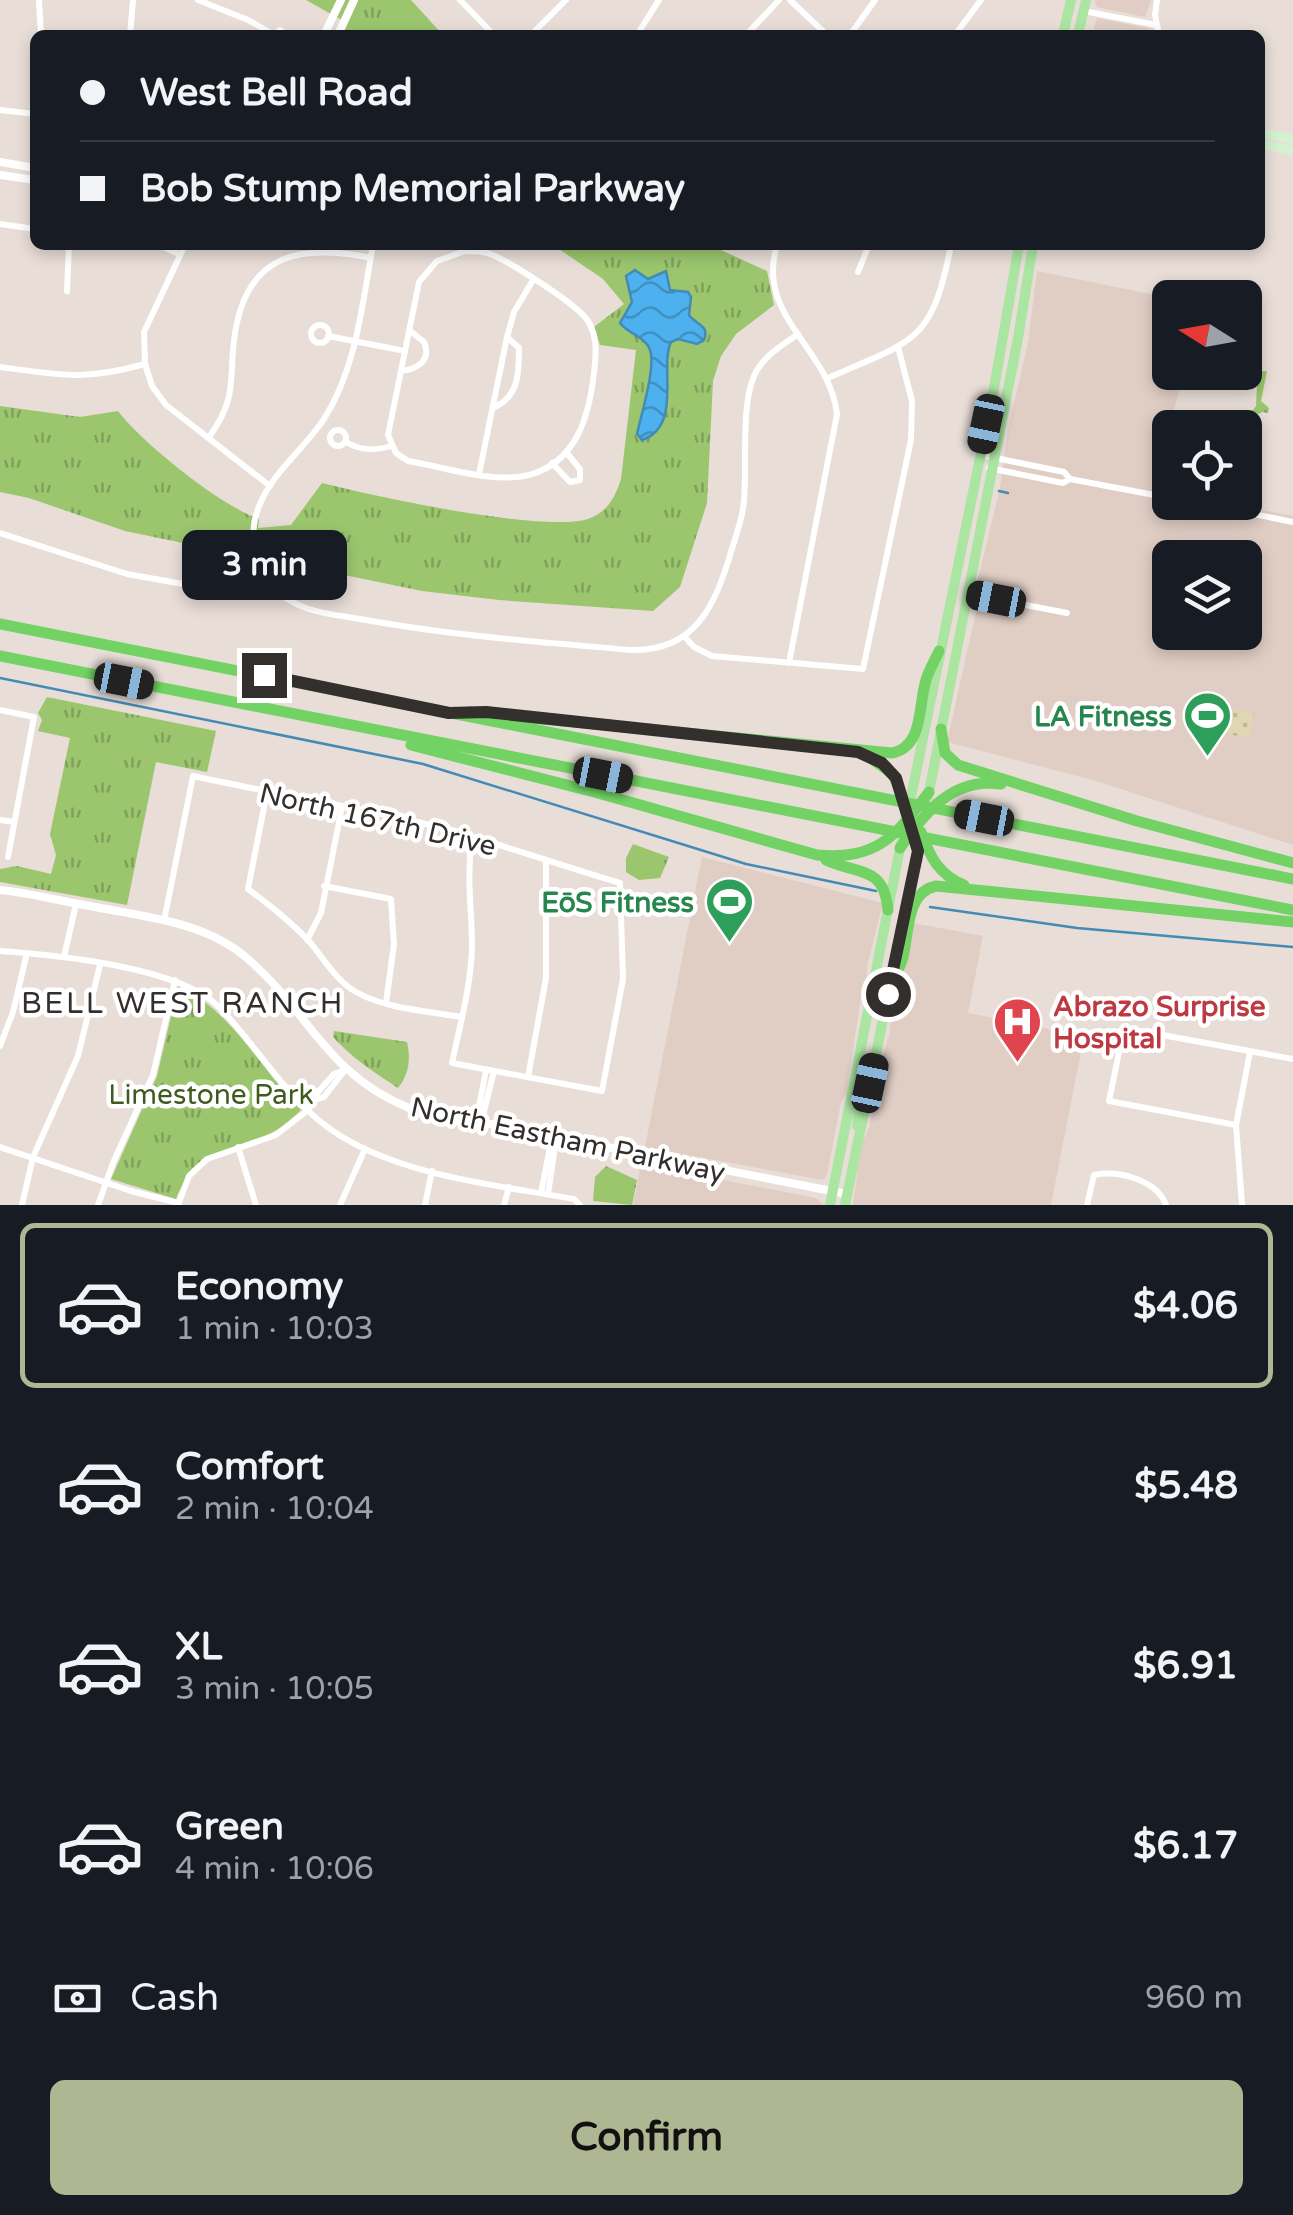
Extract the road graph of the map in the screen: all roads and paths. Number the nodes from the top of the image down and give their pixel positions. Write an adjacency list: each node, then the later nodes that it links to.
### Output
1 (40, 0): 17 (street)
2 (133, 0): 18 (street)
3 (198, 0): 19 (street)
4 (341, 0): 20 (street)
5 (354, 0): 21 (street)
6 (460, 0): 22 (street)
7 (566, 0): 23 (street)
8 (659, 0): 24 (street)
9 (779, 0): 25 (street)
10 (790, 0): 26 (street)
11 (875, 0): 27 (street)
12 (981, 0): 28 (street)
13 (1071, 0): 29 (main road)
14 (1157, 0): 16 (street)
15 (1085, 5): 16 (street); 30 (main road)
16 (1156, 25): 31 (street)
17 (41, 30)
18 (130, 30)
19 (265, 30)
20 (326, 30)
21 (340, 30)
22 (489, 30)
23 (535, 30)
24 (640, 30)
25 (751, 30)
26 (822, 30)
27 (854, 30)
28 (959, 30)
29 (1064, 30)
30 (1079, 30)
31 (1158, 30)
32 (0, 110): 33 (street)
33 (30, 113)
34 (1265, 134): 35 (main road)
35 (1293, 140)
36 (1265, 145): 37 (main road)
37 (1293, 150)
38 (0, 162): 39 (street)
39 (30, 167)
40 (0, 175): 41 (street)
41 (30, 179)
42 (0, 224): 43 (street)
43 (30, 228)
44 (69, 250): 61 (street)
45 (170, 250): 55 (street)
46 (182, 250): 55 (street)
47 (372, 250): 56 (street)
48 (460, 250): 62 (street)
49 (475, 250): 60 (street)
50 (776, 250): 63 (street)
51 (867, 250): 59 (street)
52 (950, 250): 67 (street)
53 (1018, 250): 57 (main road)
54 (1032, 250): 58 (main road)
55 (179, 254): 69 (street)
56 (370, 258): 66 (street); 74 (street)
57 (1014, 269): 58 (main road); 78 (main road)
58 (1029, 271): 79 (main road)
59 (858, 272)
60 (533, 280): 65 (street); 77 (street)
61 (67, 292)
62 (409, 330): 68 (street); 71 (street)
63 (798, 334): 72 (street); 91 (street)
64 (328, 336): 66 (street)
65 (507, 337): 73 (street); 73 (street)
66 (356, 342): 68 (street); 82 (street)
67 (898, 347): 72 (street); 94 (street)
68 (405, 351): 71 (street)
69 (145, 364): 70 (street); 74 (street)
70 (0, 366)
71 (400, 371): 76 (street)
72 (828, 378): 94 (street)
73 (494, 407): 81 (street)
74 (209, 437): 82 (street)
75 (346, 442): 76 (street)
76 (392, 446): 81 (street)
77 (569, 449): 80 (street); 80 (street)
78 (979, 460): 79 (street); 92 (main road)
79 (993, 463): 83 (street); 88 (main road)
80 (552, 464): 81 (street)
81 (480, 474)
82 (270, 486): 87 (street)
83 (1152, 495)
84 (1262, 516): 85 (street)
85 (1293, 522)
86 (0, 533): 87 (street)
87 (274, 588): 91 (street)
88 (968, 594): 89 (street); 98 (main road)
89 (1066, 613)
90 (0, 624): 97 (highway)
91 (684, 636): 94 (street)
92 (940, 651): 99 (highway); 100 (main road)
93 (0, 656): 95 (highway)
94 (789, 663)
95 (266, 708): 111 (highway); 121 (highway)
96 (0, 710): 107 (street)
97 (449, 713): 99 (highway); 115 (highway)
98 (942, 730): 101 (highway); 103 (main road)
99 (858, 752): 100 (highway)
100 (906, 788): 106 (highway)
101 (1030, 789): 106 (highway); 114 (highway)
102 (267, 792): 104 (street, North 167th Drive); 122 (street, North 167th Drive); 124 (street)
103 (929, 792): 106 (highway)
104 (342, 807): 108 (street, North 167th Drive); 116 (street)
105 (0, 820): 107 (street)
106 (914, 820): 109 (highway); 110 (highway); 111 (highway)
107 (14, 822): 112 (street)
108 (472, 838): 113 (street, North 167th Drive); 133 (street)
109 (900, 848): 120 (main road)
110 (923, 852): 117 (highway); 130 (main road)
111 (818, 856): 120 (highway)
112 (8, 857)
113 (546, 862): 139 (street); 139 (street, North 167th Drive)
114 (1293, 863)
115 (1293, 879)
116 (324, 886): 124 (street); 131 (street)
117 (978, 889): 123 (highway); 130 (highway)
118 (0, 890): 119 (street, North Eastham Parkway)
119 (76, 904): 122 (street, North Eastham Parkway); 127 (street)
120 (888, 910): 132 (main road)
121 (1293, 910)
122 (164, 921): 137 (street, North Eastham Parkway)
123 (1293, 922)
124 (308, 940): 131 (street)
125 (0, 952): 126 (street)
126 (27, 953): 127 (street); 134 (street)
127 (64, 958): 128 (street)
128 (100, 965): 129 (street); 150 (street)
129 (175, 980): 142 (street); 152 (street)
130 (890, 988): 141 (main road)
131 (386, 1003): 133 (street)
132 (869, 1007): 140 (main road); 141 (main road)
133 (462, 1017): 138 (street)
134 (0, 1046)
135 (1250, 1052): 136 (street); 144 (street); 144 (street)
136 (1293, 1059)
137 (345, 1070): 142 (street); 143 (street, North Eastham Parkway)
138 (490, 1070): 139 (street); 143 (street)
139 (528, 1077)
140 (856, 1080): 145 (main road); 154 (main road)
141 (870, 1083): 145 (main road)
142 (307, 1110): 148 (street); 149 (street)
143 (480, 1124): 146 (street, North Eastham Parkway)
144 (1236, 1126): 168 (street)
145 (858, 1138): 156 (main road)
146 (556, 1139): 154 (street, North Eastham Parkway); 155 (street)
147 (0, 1147): 150 (street)
148 (238, 1147): 157 (street); 161 (street)
149 (366, 1149): 151 (street); 162 (street)
150 (33, 1158): 152 (street); 159 (street)
151 (432, 1171): 153 (street); 163 (street)
152 (106, 1181): 157 (street); 160 (street)
153 (508, 1188): 155 (street); 164 (street)
154 (833, 1192): 156 (street, North Eastham Parkway); 165 (main road)
155 (544, 1194): 158 (street)
156 (846, 1200)
157 (178, 1204)
158 (580, 1204)
159 (22, 1205)
160 (98, 1205)
161 (256, 1205)
162 (340, 1205)
163 (425, 1205)
164 (504, 1205)
165 (830, 1205)
166 (1087, 1205): 167 (street)
167 (1166, 1205)
168 (1242, 1205)

